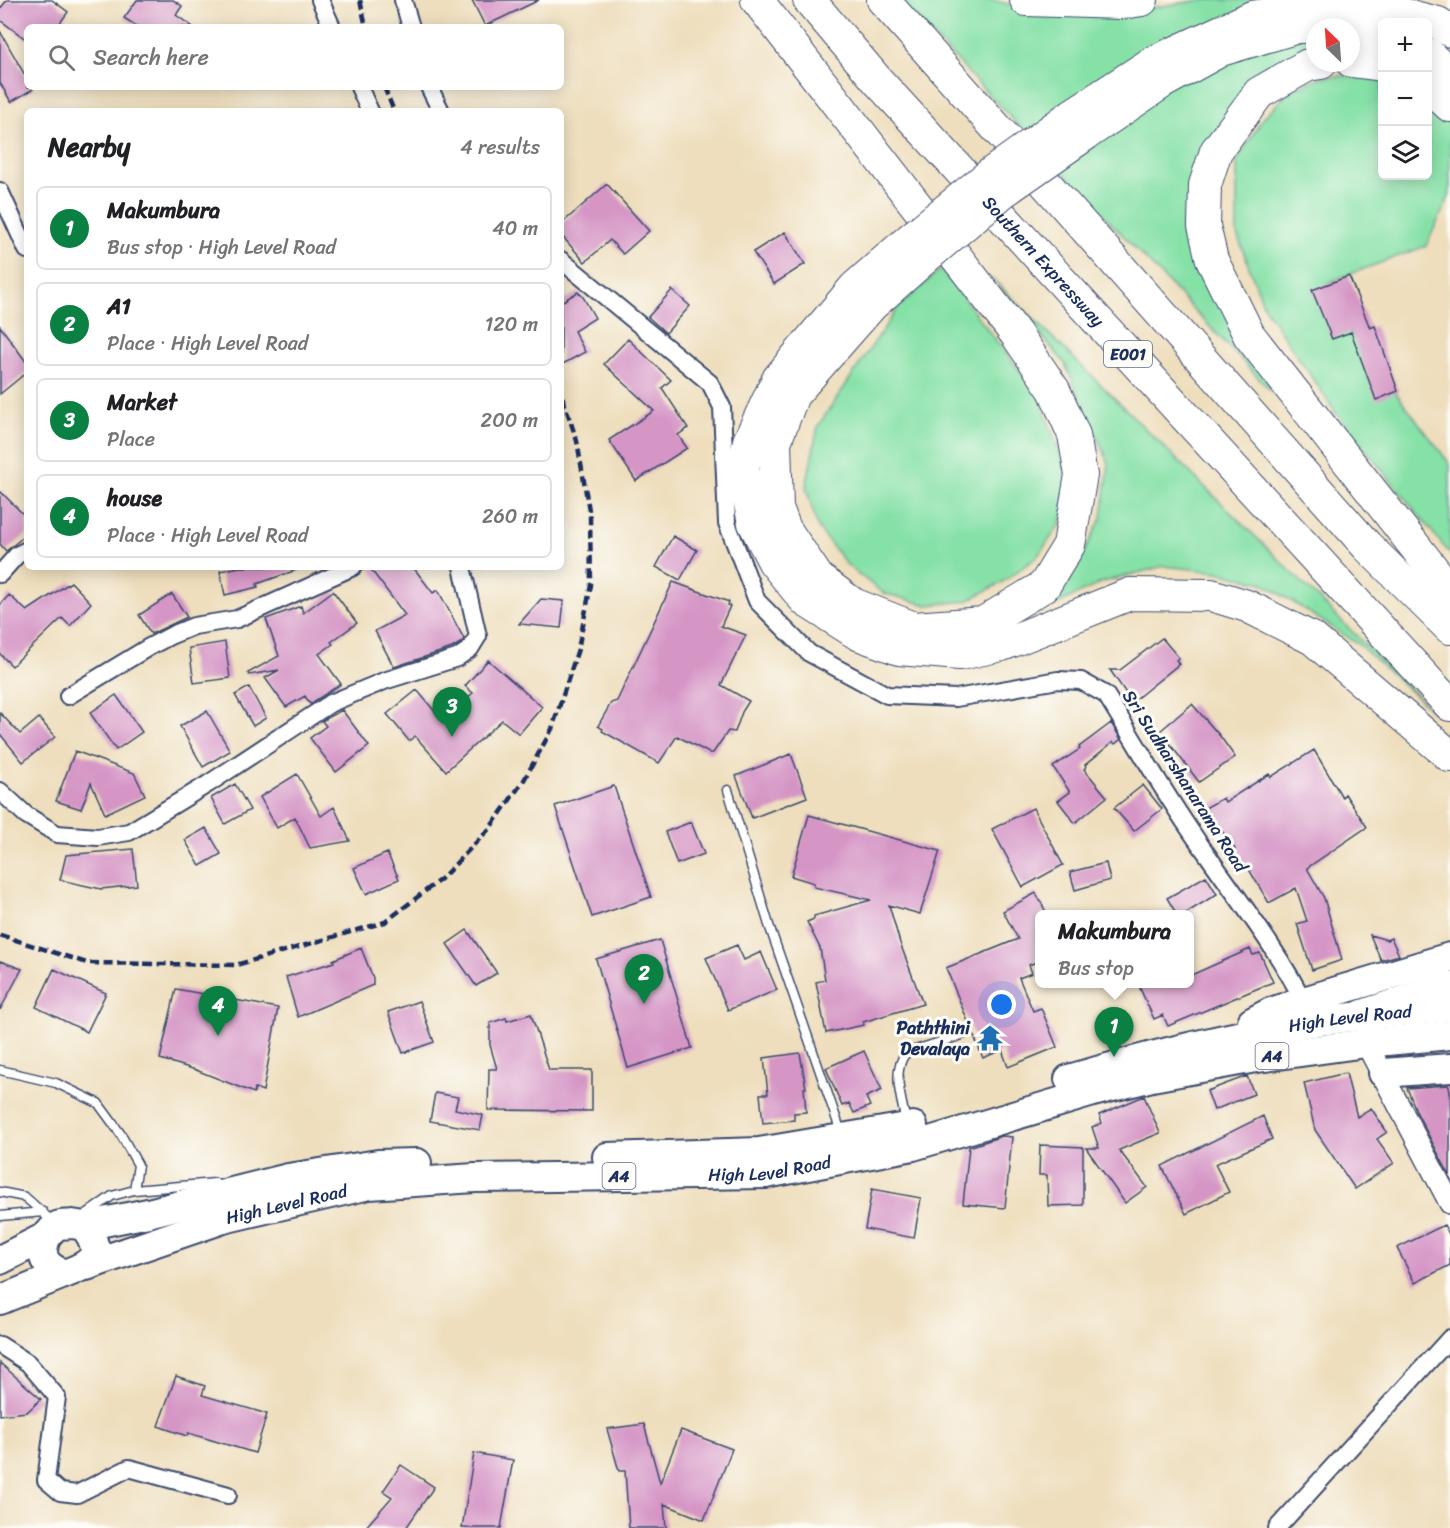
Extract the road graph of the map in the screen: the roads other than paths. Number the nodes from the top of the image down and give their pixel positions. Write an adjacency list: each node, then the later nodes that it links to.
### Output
1 (320, 0): 10 (street)
2 (403, 0): 11 (street)
3 (757, 0): 30 (highway)
4 (809, 0): 39 (highway, Southern Expressway / E001)
5 (883, 0): 37 (highway, E001)
6 (1026, 0): 7 (highway)
7 (1142, 0)
8 (1429, 0): 9 (highway)
9 (1450, 14)
10 (331, 24)
11 (410, 24)
12 (1306, 27): 27 (highway)
13 (1360, 31): 15 (highway)
14 (1450, 31): 27 (highway)
15 (1378, 35)
16 (1432, 58): 20 (highway)
17 (1360, 62): 18 (highway)
18 (1378, 64)
19 (1306, 66): 36 (highway)
20 (1450, 76)
21 (360, 90): 25 (street)
22 (430, 90): 26 (street)
23 (1432, 90): 24 (highway)
24 (1450, 106)
25 (369, 108)
26 (440, 108)
27 (1079, 124): 30 (highway, bridge)
28 (0, 191): 29 (street)
29 (24, 243)
30 (917, 249): 40 (highway)
31 (564, 262): 46 (street, Sri Sudharshanarama Road)
32 (24, 552): 35 (street)
33 (346, 570): 38 (street)
34 (463, 570): 42 (street)
35 (0, 574)
36 (1450, 591)
37 (1450, 628)
38 (68, 696)
39 (1450, 705)
40 (1450, 756)
41 (728, 790): 54 (lane)
42 (0, 791)
43 (1450, 957): 46 (highway)
44 (1450, 987): 47 (highway)
45 (1450, 1008): 47 (highway, High Level Road / A4)
46 (1309, 1011): 47 (highway, High Level Road / A4); 53 (highway, High Level Road / A4)
47 (1378, 1028): 49 (highway, High Level Road / A4); 52 (street); 62 (highway, High Level Road / A4)
48 (962, 1035): 53 (lane)
49 (1450, 1035)
50 (1450, 1068): 52 (highway)
51 (0, 1070): 56 (lane)
52 (1383, 1073): 58 (street)
53 (907, 1128): 54 (highway, High Level Road / A4)
54 (843, 1138): 55 (highway, High Level Road / A4)
55 (288, 1178): 56 (lane); 60 (highway, High Level Road / A4)
56 (134, 1190): 60 (lane)
57 (0, 1192): 60 (lane)
58 (1450, 1203)
59 (0, 1216): 60 (lane)
60 (61, 1225): 61 (highway, High Level Road / A4); 62 (highway); 62 (highway)
61 (0, 1260)
62 (75, 1270): 63 (highway, High Level Road / A4)
63 (0, 1300)
64 (1450, 1338): 67 (street)
65 (0, 1345): 66 (street)
66 (228, 1495)
67 (1277, 1528)

